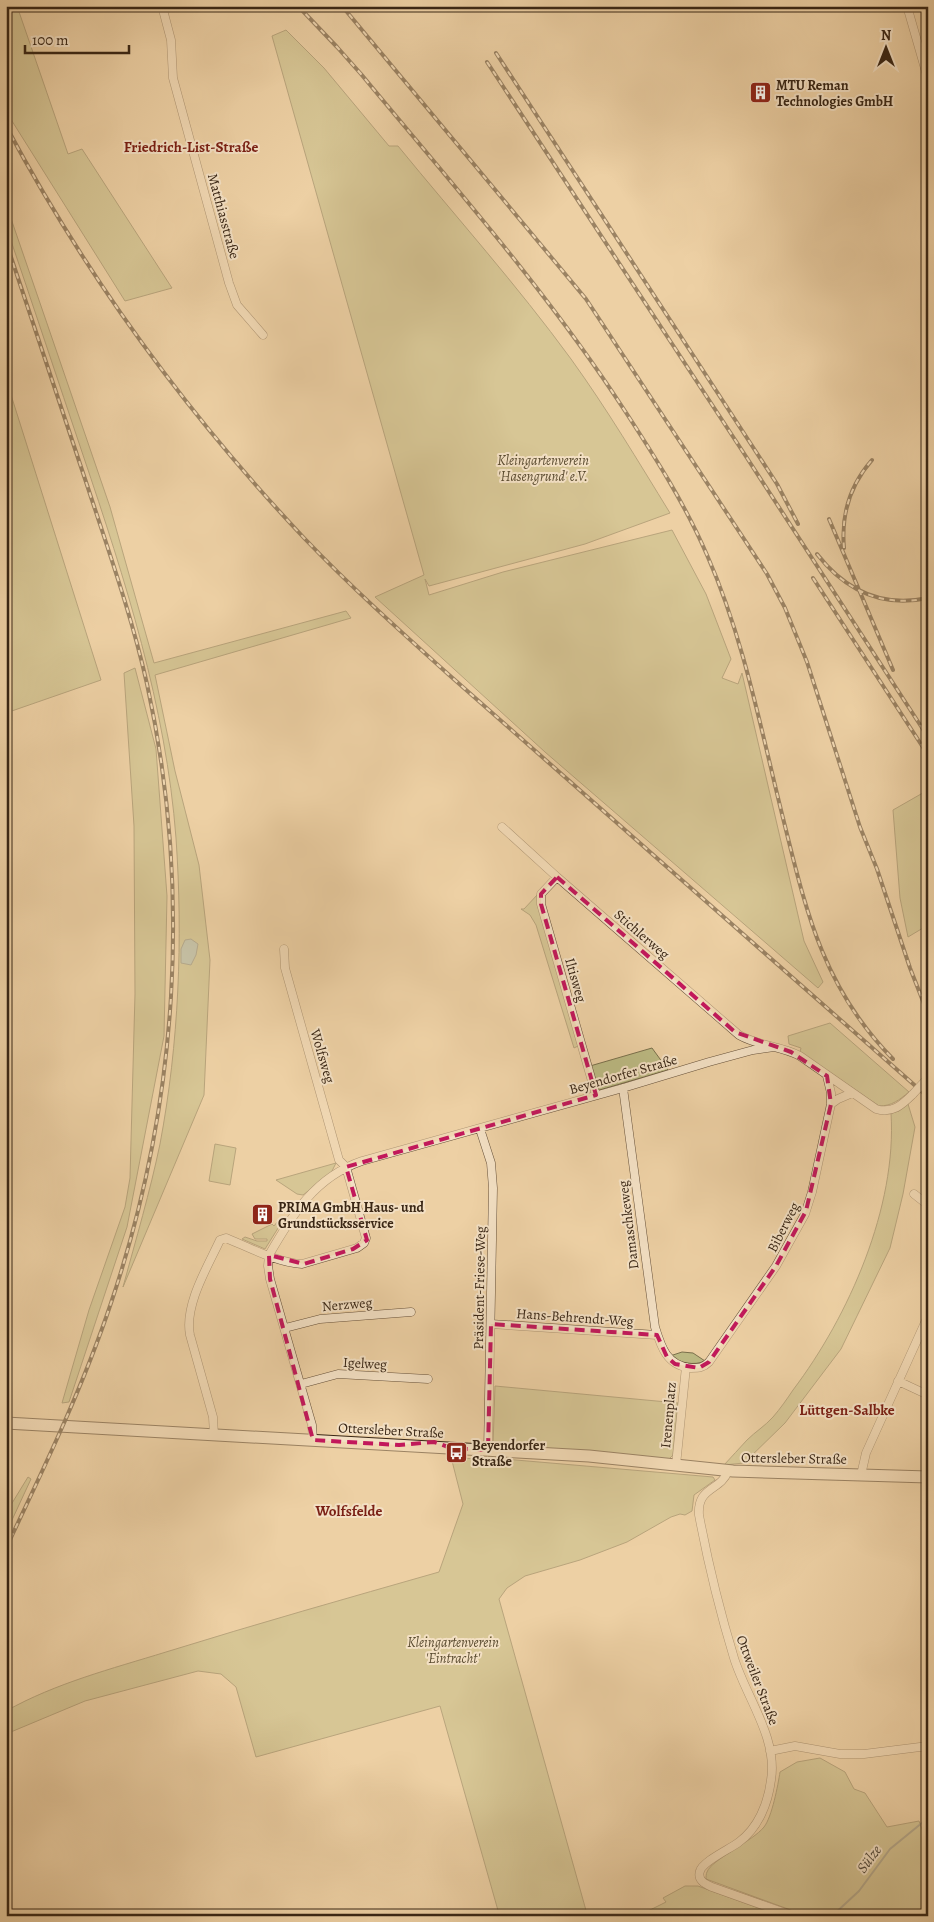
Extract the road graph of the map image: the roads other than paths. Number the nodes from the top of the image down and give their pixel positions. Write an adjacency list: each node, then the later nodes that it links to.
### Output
1 (162, 6): 4 (street, Matthiasstraße)
2 (907, 6): 3 (street)
3 (928, 79)
4 (262, 336)
5 (502, 826): 6 (street, Stichlerweg)
6 (557, 877): 8 (street, Stichlerweg); 13 (street, Iltisweg)
7 (284, 949): 16 (street, Wolfsweg)
8 (774, 1047): 9 (street, Stichlerweg); 11 (street, Beyendorfer Straße)
9 (828, 1076): 12 (street, Stichlerweg); 14 (street, Biberweg)
10 (927, 1079): 12 (street, Stichlerweg, bridge)
11 (623, 1088): 13 (street, Beyendorfer Straße); 24 (street, Damaschkeweg)
12 (852, 1093): 14 (street)
13 (596, 1095): 15 (street, Beyendorfer Straße)
14 (831, 1104): 25 (street, Biberweg)
15 (480, 1129): 16 (street, Beyendorfer Straße); 22 (street, Präsident-Friese-Weg)
16 (346, 1167): 19 (street, Beyendorfer Straße); 19 (street, Wolfsweg)
17 (914, 1194): 18 (street)
18 (928, 1206)
19 (269, 1255): 23 (street); 33 (street)
20 (411, 1312): 23 (street, Nerzweg)
21 (927, 1318): 29 (street)
22 (491, 1324): 24 (street, Hans-Behrendt-Weg); 39 (street, Präsident-Friese-Weg)
23 (285, 1328): 30 (street)
24 (658, 1335): 26 (street, Damaschkeweg)
25 (721, 1345): 27 (street, Irenenplatz)
26 (667, 1357): 27 (street, Irenenplatz)
27 (686, 1367): 40 (street, Irenenplatz)
28 (428, 1379): 30 (street, Igelweg)
29 (898, 1381): 31 (street); 42 (street)
30 (301, 1384): 34 (street)
31 (928, 1395)
32 (6, 1423): 33 (main road, Ottersleber Straße)
33 (214, 1435): 34 (main road, Ottersleber Straße)
34 (312, 1440): 35 (main road, Ottersleber Straße)
35 (399, 1445): 36 (main road, Ottersleber Straße); 37 (street)
36 (418, 1446): 37 (main road, Ottersleber Straße); 38 (street)
37 (451, 1448): 38 (main road, Ottersleber Straße)
38 (466, 1449): 39 (main road, Ottersleber Straße)
39 (488, 1450): 40 (main road, Ottersleber Straße)
40 (676, 1465): 41 (main road, Ottersleber Straße)
41 (728, 1471): 42 (main road, Ottersleber Straße); 45 (street, Ottweiler Straße)
42 (861, 1475): 43 (main road, Ottersleber Straße)
43 (928, 1477)
44 (928, 1746): 45 (street)
45 (770, 1751): 46 (street, Ottweiler Straße)
46 (794, 1916)

